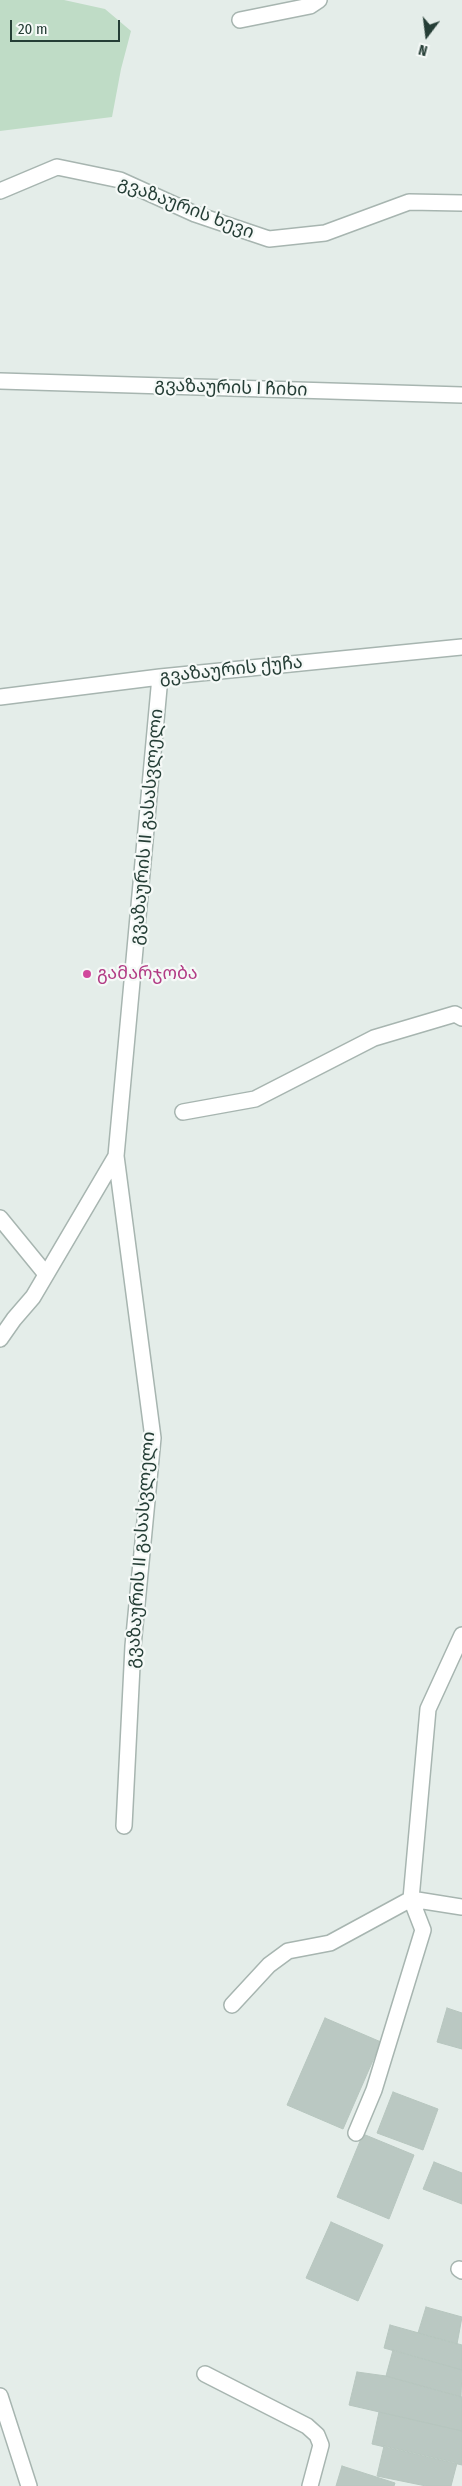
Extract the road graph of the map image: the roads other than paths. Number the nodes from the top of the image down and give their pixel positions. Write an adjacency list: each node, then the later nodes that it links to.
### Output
1 (319, 0): 2 (street)
2 (240, 20)
3 (0, 191): 4 (street, გვაზაურის ხევი)
4 (462, 203)
5 (0, 381): 6 (street, გვაზაურის I ჩიხი)
6 (462, 394)
7 (462, 647): 8 (street, გვაზაურის ქუჩა)
8 (160, 677): 9 (street, გვაზაურის ქუჩა); 12 (street, გვაზაურის II გასასვლელი)
9 (0, 697)
10 (462, 1018): 11 (street)
11 (183, 1112)
12 (116, 1156): 14 (street, გვაზაურის II გასასვლელი); 17 (street, გვაზაურის II გასასვლელი)
13 (0, 1218): 14 (street)
14 (45, 1273): 15 (street, გვაზაურის II გასასვლელი)
15 (0, 1339)
16 (462, 1636): 18 (street)
17 (124, 1826)
18 (410, 1899): 19 (street); 20 (street); 21 (street)
19 (462, 1907)
20 (232, 2005)
21 (356, 2133)
22 (205, 2374): 25 (street)
23 (0, 2396): 24 (street)
24 (29, 2486)
25 (310, 2486)

